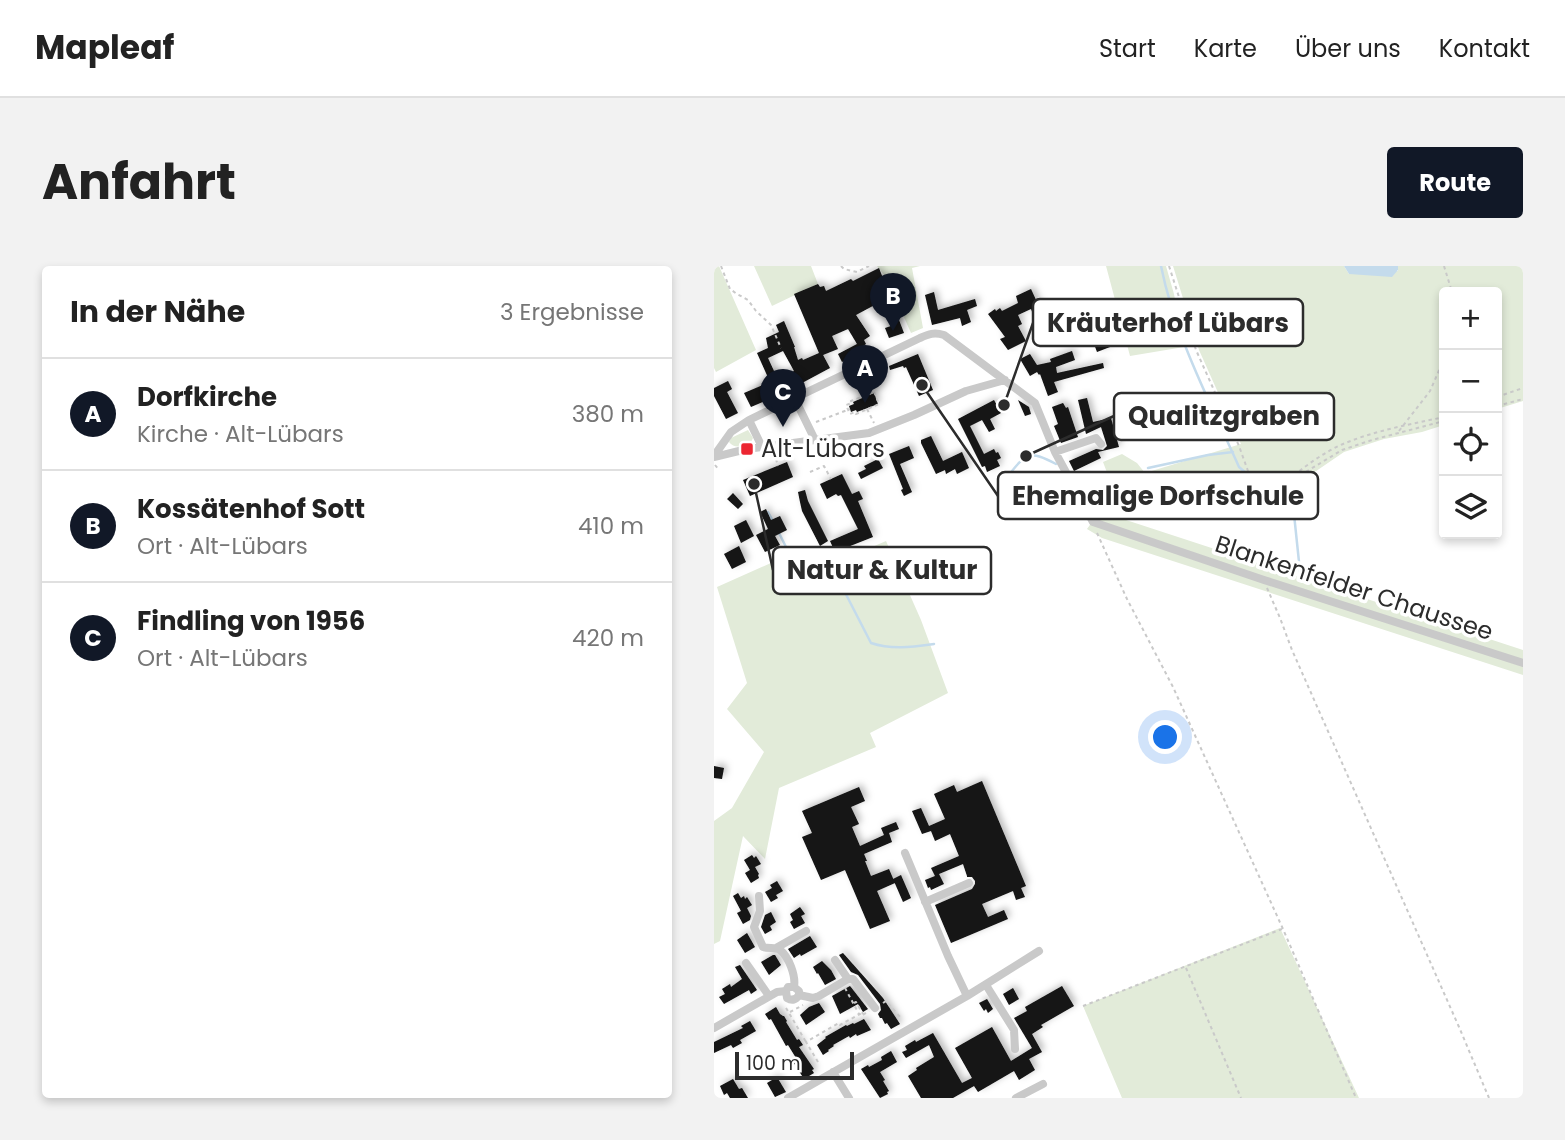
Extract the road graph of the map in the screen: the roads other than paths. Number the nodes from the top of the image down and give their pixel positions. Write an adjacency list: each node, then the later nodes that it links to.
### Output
1 (1005, 380): 2 (street); 4 (street); 7 (street)
2 (795, 399): 3 (street); 4 (street)
3 (749, 420): 6 (street); 8 (street)
4 (816, 440): 6 (street)
5 (1101, 444): 7 (street)
6 (762, 447): 8 (street)
7 (1055, 452): 9 (street, Blankenfelder Chaussee)
8 (714, 457)
9 (1523, 663)
10 (905, 853): 13 (street)
11 (969, 883): 13 (street)
12 (759, 896): 15 (street)
13 (925, 902): 24 (street)
14 (806, 930): 15 (street)
15 (776, 948): 21 (street)
16 (1040, 951): 20 (street)
17 (835, 960): 19 (street)
18 (746, 963): 22 (street)
19 (848, 979): 23 (street); 25 (street)
20 (986, 985): 24 (street); 27 (street)
21 (794, 986): 22 (street); 23 (street)
22 (777, 993): 23 (street); 26 (street)
23 (799, 995)
24 (967, 996): 28 (street)
25 (875, 1008)
26 (714, 1028)
27 (1015, 1049)
28 (833, 1072): 30 (street); 31 (street)
29 (1043, 1084): 32 (street)
30 (788, 1098)
31 (849, 1098)
32 (1016, 1098)

